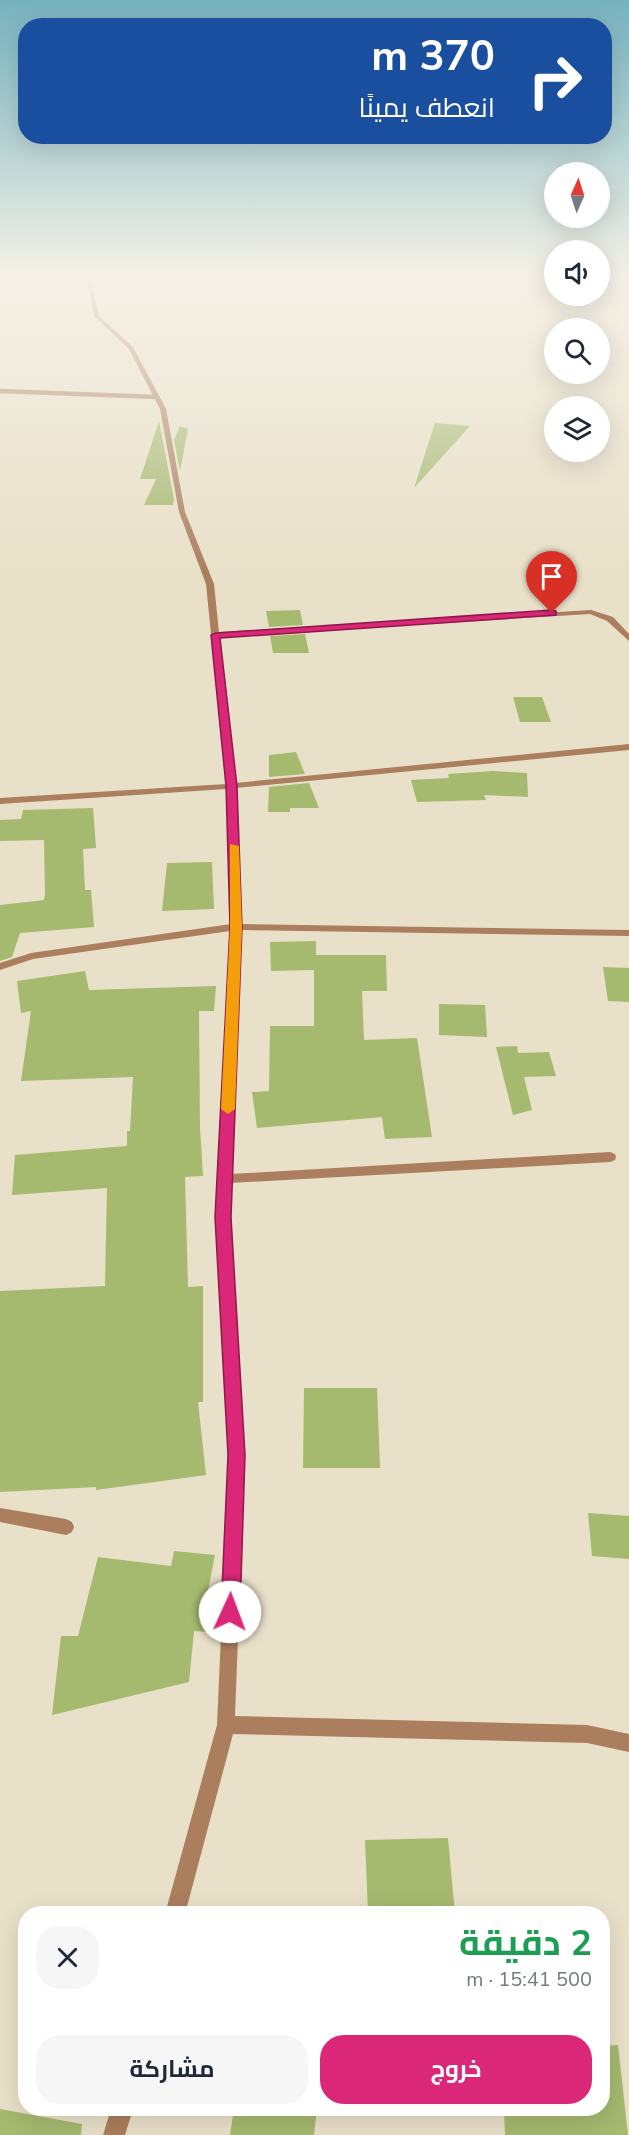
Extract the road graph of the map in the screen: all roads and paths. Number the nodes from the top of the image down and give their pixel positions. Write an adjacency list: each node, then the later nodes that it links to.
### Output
1 (145, 375): 3 (street)
2 (0, 391): 3 (lane)
3 (157, 398): 4 (street)
4 (216, 635): 5 (street); 7 (street)
5 (629, 639)
6 (629, 747): 7 (street)
7 (231, 786): 8 (street); 9 (street)
8 (0, 801)
9 (236, 927): 10 (street); 11 (street); 13 (street)
10 (629, 933)
11 (0, 967)
12 (610, 1156): 13 (street)
13 (225, 1179): 16 (street)
14 (0, 1515): 15 (street)
15 (66, 1527)
16 (226, 1725): 17 (street); 18 (street)
17 (629, 1743)
18 (177, 1906)
19 (120, 2116): 20 (street)
20 (114, 2135)

